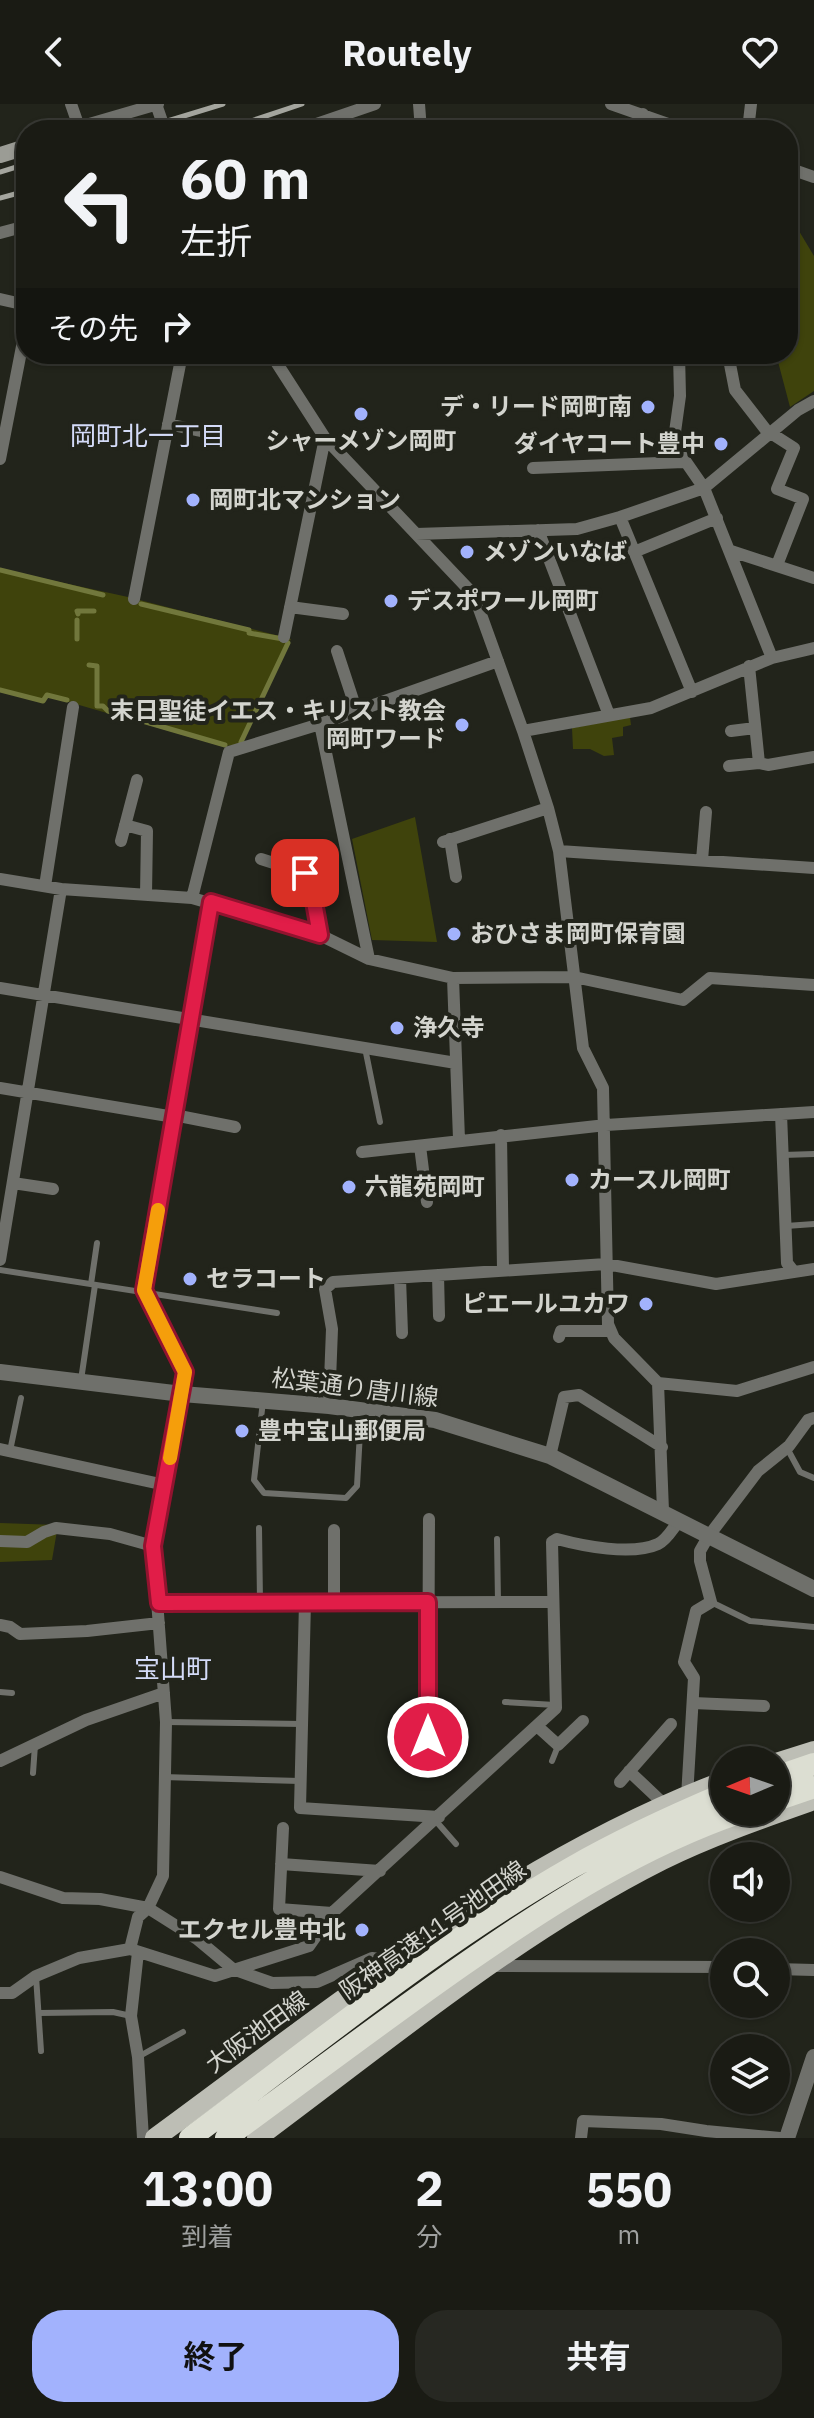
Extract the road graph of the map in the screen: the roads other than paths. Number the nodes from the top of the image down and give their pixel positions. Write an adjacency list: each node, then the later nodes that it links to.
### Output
1 (157, 104): 5 (street)
2 (375, 104): 6 (street)
3 (611, 104): 4 (street)
4 (643, 114): 7 (street); 8 (street)
5 (115, 120)
6 (330, 120)
7 (641, 120)
8 (659, 120)
9 (17, 364): 15 (street)
10 (180, 364): 16 (street)
11 (277, 364): 19 (street)
12 (679, 364): 21 (street)
13 (730, 364): 17 (street)
14 (814, 401): 17 (street)
15 (3, 424): 20 (street)
16 (168, 424): 18 (street); 33 (street)
17 (771, 433): 23 (street); 24 (street)
18 (219, 435)
19 (325, 438): 28 (street); 34 (street)
20 (0, 459)
21 (684, 462): 22 (street); 23 (street)
22 (533, 468)
23 (704, 488): 25 (street); 26 (street)
24 (808, 502): 31 (street)
25 (620, 517): 27 (street); 30 (street)
26 (717, 518): 29 (street); 30 (street)
27 (538, 530): 28 (street); 45 (street)
28 (416, 534): 40 (street)
29 (731, 551): 31 (street); 39 (street)
30 (634, 552): 42 (street)
31 (777, 565): 32 (street)
32 (814, 578)
33 (134, 599)
34 (290, 607): 35 (street); 36 (street)
35 (343, 614)
36 (284, 637)
37 (814, 648): 39 (street)
38 (337, 651): 44 (street)
39 (772, 658): 41 (street)
40 (498, 661): 44 (street); 48 (street)
41 (749, 666): 42 (street); 47 (street)
42 (692, 692): 45 (street)
43 (73, 707): 64 (street)
44 (356, 709): 46 (street)
45 (609, 715): 48 (street)
46 (320, 724): 67 (street); 70 (street)
47 (755, 728): 49 (street); 51 (street)
48 (523, 731): 54 (street)
49 (731, 731)
50 (814, 757): 51 (street)
51 (759, 763): 52 (street)
52 (729, 766)
53 (137, 780): 56 (street)
54 (548, 808): 58 (street); 62 (street)
55 (706, 812): 60 (street)
56 (125, 825): 57 (street); 66 (street)
57 (121, 841)
58 (559, 851): 60 (street); 71 (street)
59 (261, 859): 69 (street)
60 (702, 860): 61 (street)
61 (814, 868)
62 (456, 877)
63 (0, 879): 64 (street)
64 (45, 886): 65 (street)
65 (61, 889): 66 (street); 75 (street)
66 (146, 895): 67 (street)
67 (192, 898): 68 (street)
68 (211, 902): 69 (street); 76 (street)
69 (320, 935): 70 (street)
70 (369, 959): 72 (street)
71 (574, 977): 72 (street); 73 (street); 85 (street)
72 (453, 978): 78 (street)
73 (814, 985)
74 (0, 988): 75 (street)
75 (42, 995): 76 (street); 80 (street)
76 (190, 1019): 77 (street); 83 (street)
77 (365, 1048): 78 (street); 84 (lane)
78 (456, 1063): 88 (street)
79 (0, 1088): 80 (street)
80 (26, 1092): 83 (street); 93 (street)
81 (814, 1112): 82 (street)
82 (781, 1114): 85 (street); 92 (street)
83 (174, 1116): 86 (street); 108 (street)
84 (380, 1122)
85 (606, 1125): 87 (street); 100 (street)
86 (235, 1127)
87 (501, 1135): 88 (street); 103 (street)
88 (459, 1139): 89 (street)
89 (420, 1146): 90 (street); 95 (street)
90 (362, 1152)
91 (814, 1154): 92 (lane)
92 (783, 1155): 97 (street)
93 (13, 1183): 94 (street); 99 (street)
94 (53, 1189)
95 (427, 1202)
96 (814, 1224): 97 (lane)
97 (786, 1226): 104 (street)
98 (97, 1243): 107 (lane)
99 (0, 1260)
100 (606, 1264): 103 (street); 104 (street); 111 (street)
101 (814, 1269): 104 (street)
102 (0, 1270): 107 (lane)
103 (503, 1270): 105 (street)
104 (794, 1272)
105 (438, 1275): 106 (street); 110 (street)
106 (400, 1278): 112 (street); 121 (street)
107 (93, 1285): 108 (lane); 116 (lane)
108 (145, 1293): 109 (lane); 118 (street)
109 (277, 1313)
110 (439, 1316)
111 (610, 1331): 113 (street); 117 (street)
112 (402, 1333)
113 (559, 1337)
114 (814, 1367): 117 (street)
115 (0, 1372): 116 (street, 松葉通り唐川線)
116 (81, 1382): 118 (street, 松葉通り唐川線)
117 (658, 1383): 124 (street)
118 (182, 1394): 120 (street, 松葉通り唐川線); 129 (street)
119 (21, 1398): 126 (lane)
120 (263, 1401): 121 (street, 松葉通り唐川線); 122 (lane)
121 (329, 1406): 122 (street, 松葉通り唐川線)
122 (361, 1410): 127 (street, 松葉通り唐川線)
123 (814, 1418): 125 (street)
124 (662, 1447): 127 (street); 130 (street)
125 (787, 1448): 128 (lane); 135 (street)
126 (5, 1450): 129 (street)
127 (550, 1456): 130 (street, 松葉通り唐川線)
128 (814, 1478)
129 (165, 1485): 138 (street)
130 (663, 1511): 132 (street, 松葉通り唐川線)
131 (429, 1519): 142 (street)
132 (679, 1521): 135 (street, 松葉通り唐川線); 144 (street)
133 (259, 1528): 140 (lane)
134 (334, 1530): 147 (street)
135 (708, 1537): 139 (street, 松葉通り唐川線); 145 (street)
136 (497, 1539): 143 (lane)
137 (0, 1541): 138 (street)
138 (153, 1546): 146 (street)
139 (814, 1589)
140 (260, 1602): 141 (street); 146 (street)
141 (305, 1602): 147 (street); 160 (street)
142 (428, 1602): 143 (street); 147 (street); 163 (street)
143 (498, 1602): 144 (street)
144 (553, 1602): 156 (street)
145 (711, 1602): 150 (lane); 155 (street)
146 (159, 1603): 148 (street)
147 (334, 1603)
148 (159, 1623): 149 (street); 153 (street)
149 (0, 1625)
150 (814, 1627)
151 (0, 1692): 152 (lane)
152 (12, 1693)
153 (164, 1693): 159 (street); 164 (street)
154 (505, 1702): 156 (lane)
155 (693, 1703): 157 (street); 180 (street)
156 (555, 1705): 162 (street)
157 (764, 1706)
158 (583, 1721): 165 (street)
159 (166, 1722): 160 (lane); 174 (street)
160 (302, 1724): 175 (street)
161 (671, 1724): 171 (street)
162 (537, 1726): 165 (street); 184 (street)
163 (428, 1737)
164 (35, 1744): 168 (street); 173 (lane)
165 (558, 1745): 169 (lane)
166 (814, 1751): 167 (main road)
167 (790, 1759)
168 (0, 1761)
169 (552, 1761)
170 (814, 1764): 172 (highway)
171 (629, 1771): 176 (street); 183 (street)
172 (790, 1772)
173 (33, 1773)
174 (163, 1777): 175 (lane); 191 (street)
175 (301, 1781): 184 (street)
176 (620, 1782)
177 (710, 1787): 180 (main road, 大阪池田線)
178 (814, 1787): 179 (highway)
179 (790, 1795)
180 (687, 1797): 183 (main road, 大阪池田線)
181 (710, 1800): 210 (highway, 阪神高速11号池田線)
182 (814, 1800): 195 (main road)
183 (666, 1806): 194 (main road, 大阪池田線)
184 (437, 1818): 187 (lane); 189 (street)
185 (710, 1825): 211 (highway, 阪神高速11号池田線)
186 (283, 1828): 188 (street)
187 (456, 1844)
188 (281, 1864): 189 (street); 192 (street)
189 (380, 1871): 192 (street)
190 (0, 1877): 191 (street)
191 (148, 1908): 193 (street); 197 (street)
192 (332, 1913): 197 (street)
193 (134, 1951): 197 (street); 200 (street); 203 (street)
194 (398, 1961): 197 (street); 209 (main road, 大阪池田線)
195 (489, 1966): 196 (street); 212 (main road)
196 (710, 1967)
197 (233, 1969)
198 (790, 1969): 199 (street)
199 (814, 1970)
200 (36, 1976): 201 (street); 202 (lane)
201 (0, 1993)
202 (39, 2013): 203 (lane); 205 (lane)
203 (131, 2016): 206 (street)
204 (183, 2032): 206 (lane)
205 (41, 2051)
206 (138, 2057): 208 (street)
207 (814, 2057): 215 (street)
208 (143, 2138)
209 (155, 2138)
210 (190, 2138)
211 (226, 2138)
212 (257, 2138)
213 (581, 2138): 214 (street)
214 (780, 2138)
215 (787, 2138)

